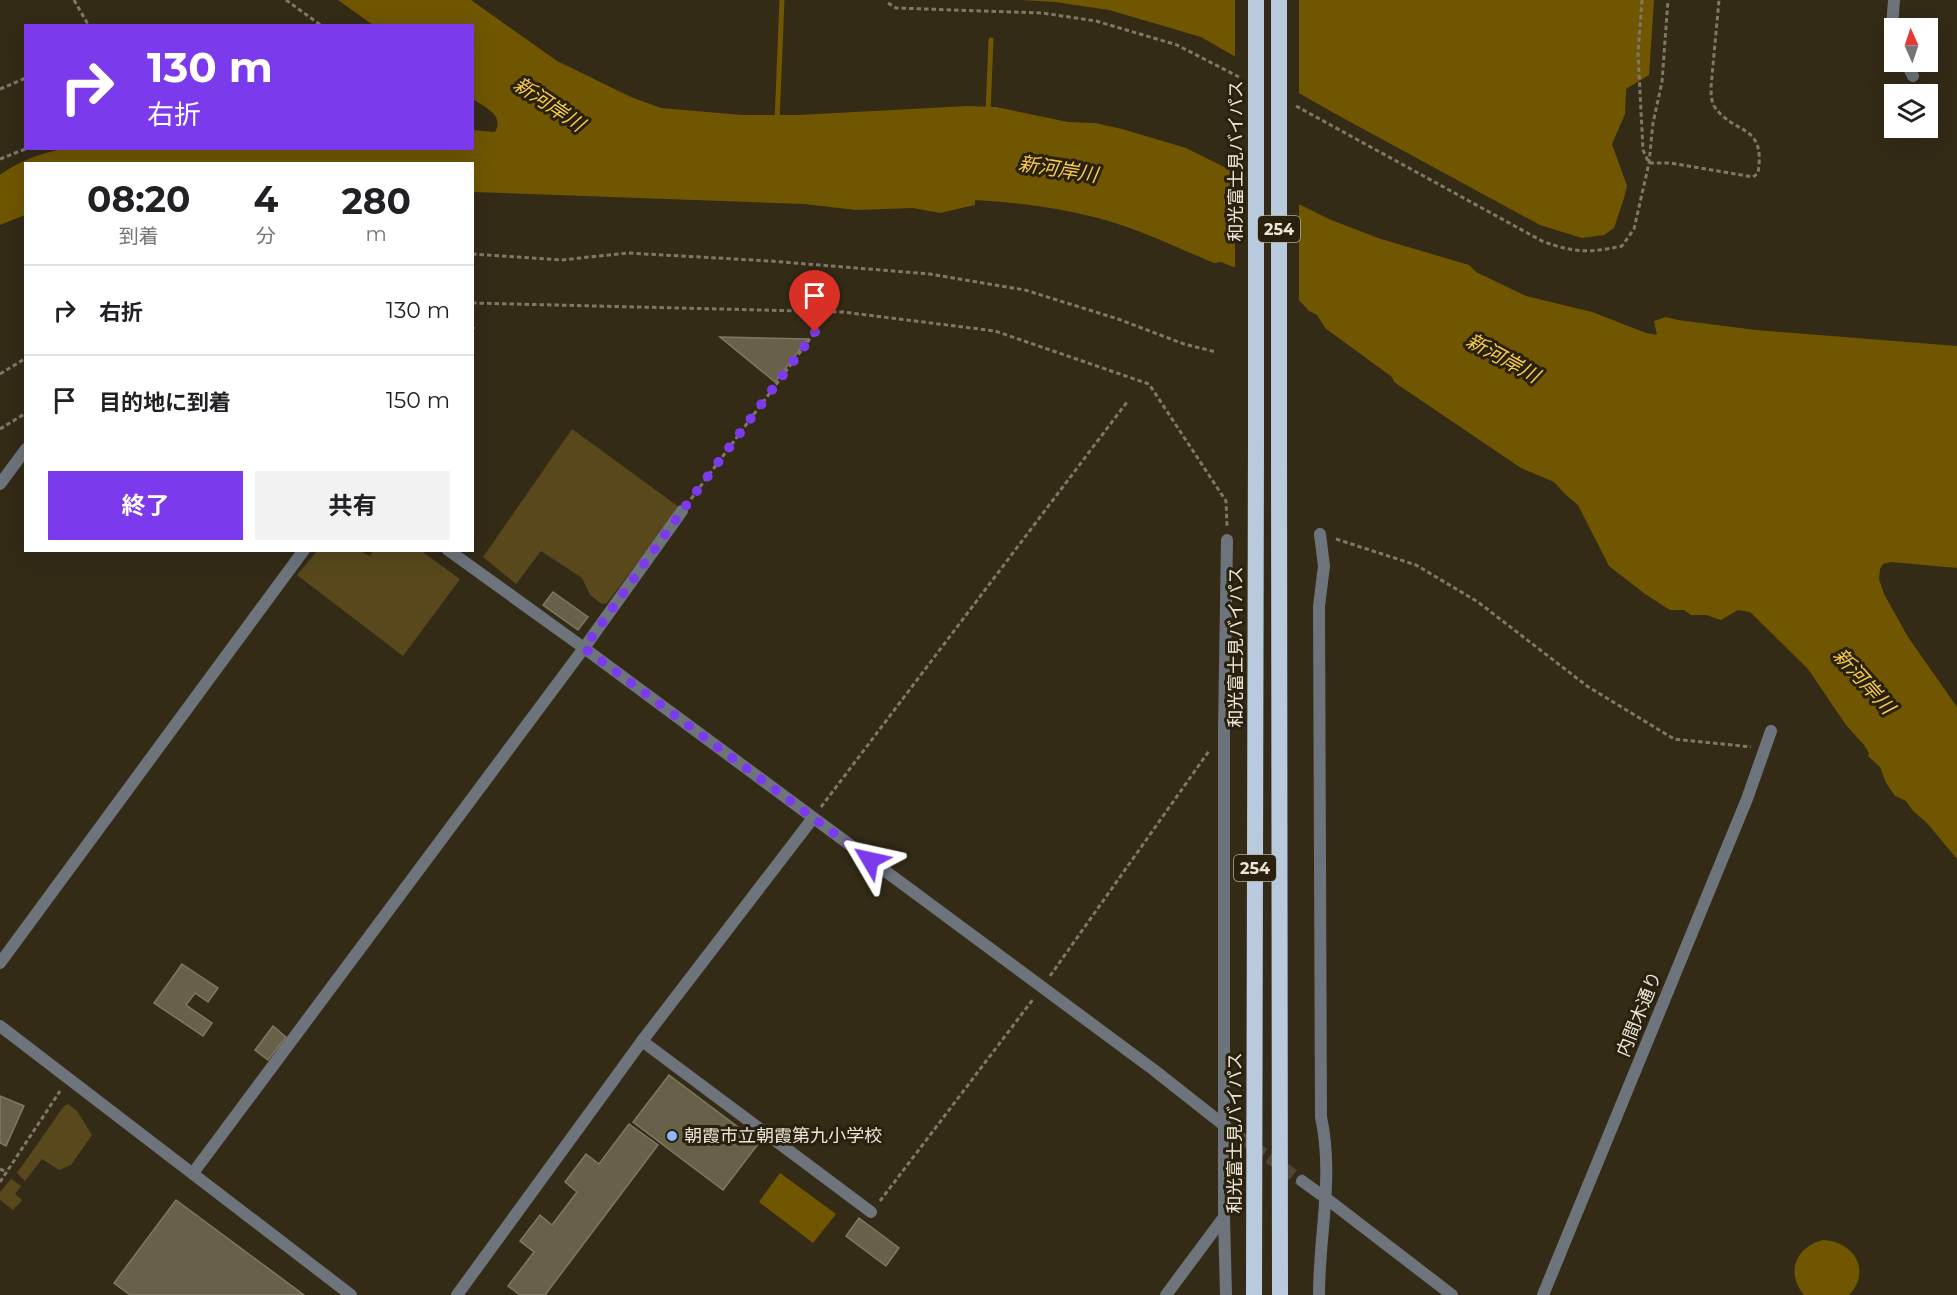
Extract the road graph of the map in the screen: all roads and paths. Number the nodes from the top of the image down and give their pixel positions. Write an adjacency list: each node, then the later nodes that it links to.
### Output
1 (74, 0): 11 (path)
2 (286, 0): 12 (path)
3 (1256, 0): 59 (highway, 和光富士見バイパス / 254, bridge)
4 (1279, 0): 60 (highway, 254, bridge)
5 (1642, 0): 21 (path)
6 (1668, 0): 21 (path)
7 (1719, 0): 21 (path)
8 (1894, 0): 10 (street)
9 (888, 3): 16 (path)
10 (1893, 18)
11 (89, 24)
12 (319, 24)
13 (1911, 72): 14 (street)
14 (1913, 76)
15 (24, 79): 17 (path)
16 (1249, 82)
17 (0, 89)
18 (1290, 103): 21 (path)
19 (24, 150): 20 (path)
20 (0, 159)
21 (1649, 163)
22 (474, 254): 25 (path)
23 (474, 303): 35 (path)
24 (815, 332): 33 (path)
25 (1216, 352)
26 (24, 359): 27 (path)
27 (0, 374)
28 (1127, 402): 41 (path)
29 (24, 414): 30 (path)
30 (0, 429)
31 (24, 452): 32 (street)
32 (0, 483)
33 (682, 511): 38 (street)
34 (1320, 534): 40 (path); 52 (street)
35 (1227, 540): 46 (street)
36 (303, 552): 42 (street)
37 (451, 552): 38 (street)
38 (584, 648): 41 (street); 49 (street)
39 (1771, 731): 40 (street, 内間木通り)
40 (1765, 746): 63 (street, 内間木通り)
41 (813, 818): 44 (street); 46 (street)
42 (0, 963)
43 (0, 1026): 45 (street)
44 (642, 1041): 53 (street); 56 (street)
45 (70, 1080): 48 (path); 49 (street)
46 (1225, 1126): 54 (street)
47 (0, 1169): 48 (path)
48 (7, 1172): 51 (path)
49 (194, 1173): 55 (street)
50 (1302, 1181): 52 (street)
51 (0, 1182)
52 (1327, 1198): 61 (street); 62 (street)
53 (872, 1212)
54 (1224, 1217): 57 (street); 58 (street)
55 (351, 1295)
56 (457, 1295)
57 (1166, 1295)
58 (1226, 1295)
59 (1254, 1295)
60 (1280, 1295)
61 (1319, 1295)
62 (1452, 1295)
63 (1544, 1295)

